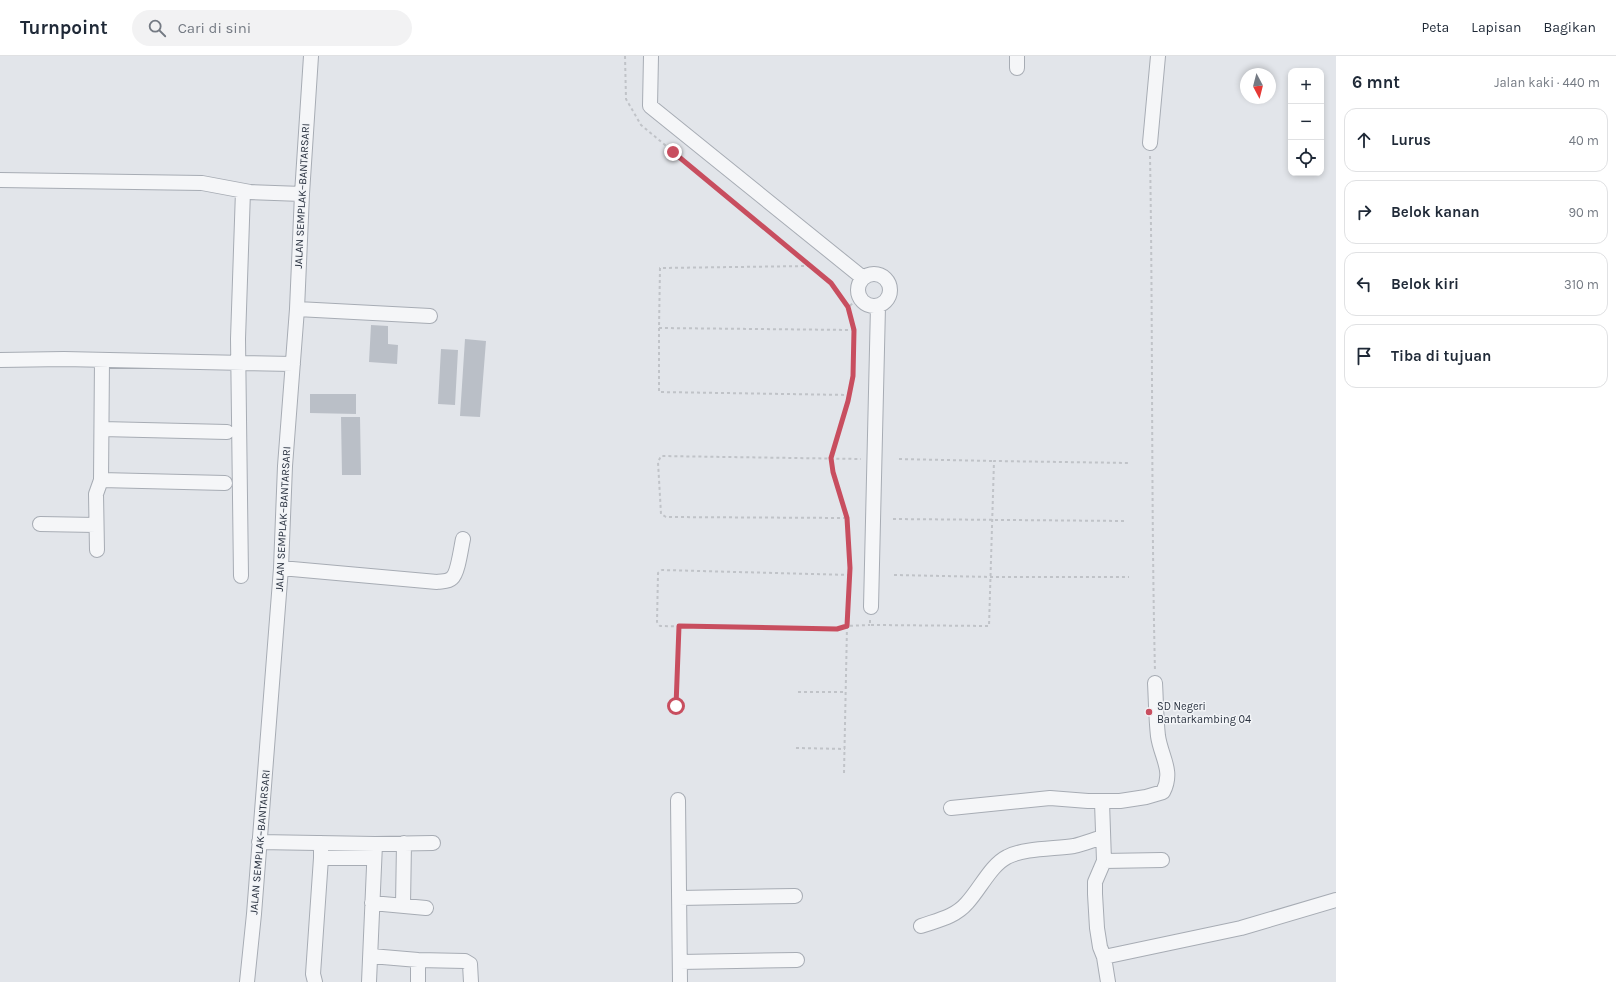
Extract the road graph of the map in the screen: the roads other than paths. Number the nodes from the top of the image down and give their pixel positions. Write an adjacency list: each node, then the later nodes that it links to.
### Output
1 (311, 56): 7 (street, JALAN SEMPLAK–BANTARSARI)
2 (651, 56): 8 (street)
3 (1158, 56): 4 (street)
4 (1150, 143)
5 (0, 180): 6 (street)
6 (243, 191): 7 (street); 14 (street)
7 (302, 194): 10 (street, JALAN SEMPLAK–BANTARSARI)
8 (863, 278): 9 (street); 9 (street)
9 (878, 306): 26 (street)
10 (297, 308): 11 (street); 15 (street, JALAN SEMPLAK–BANTARSARI)
11 (430, 316)
12 (0, 360): 13 (street)
13 (102, 360): 14 (street); 16 (street)
14 (238, 363): 15 (street); 25 (street)
15 (293, 364): 24 (street, JALAN SEMPLAK–BANTARSARI)
16 (102, 429): 17 (street); 18 (street)
17 (228, 432)
18 (101, 480): 19 (street); 21 (street)
19 (225, 483)
20 (40, 524): 21 (street)
21 (96, 525): 23 (street)
22 (463, 539): 24 (street)
23 (96, 550)
24 (281, 568): 32 (street, JALAN SEMPLAK–BANTARSARI)
25 (241, 576)
26 (871, 607)
27 (1155, 683): 29 (street)
28 (678, 800): 42 (street)
29 (1102, 802): 30 (street); 31 (street)
30 (951, 808)
31 (1103, 837): 40 (street); 47 (street)
32 (259, 842): 33 (street); 53 (street, JALAN SEMPLAK–BANTARSARI)
33 (321, 843): 36 (street); 37 (street)
34 (404, 843): 35 (street); 36 (street); 45 (street)
35 (433, 843)
36 (375, 844): 38 (street)
37 (321, 858): 38 (street); 54 (street)
38 (374, 858): 44 (street)
39 (1162, 860): 40 (street)
40 (1104, 861): 49 (street)
41 (796, 896): 42 (street)
42 (679, 898): 52 (street)
43 (1336, 900): 49 (street)
44 (372, 903): 45 (street); 48 (street)
45 (403, 905): 46 (street)
46 (426, 908)
47 (921, 926)
48 (371, 956): 50 (street); 55 (street)
49 (1104, 957): 59 (street)
50 (418, 960): 56 (street); 57 (street)
51 (797, 960): 52 (street)
52 (680, 962): 58 (street)
53 (247, 982)
54 (315, 982)
55 (369, 982)
56 (418, 982)
57 (470, 982)
58 (680, 982)
59 (1108, 982)

